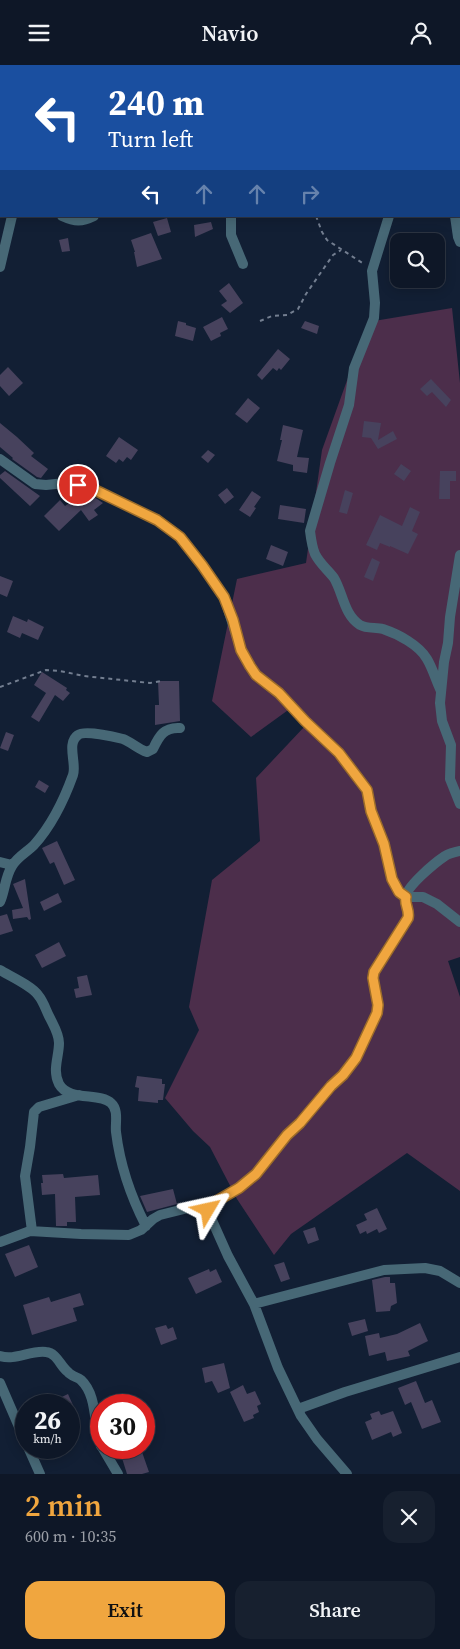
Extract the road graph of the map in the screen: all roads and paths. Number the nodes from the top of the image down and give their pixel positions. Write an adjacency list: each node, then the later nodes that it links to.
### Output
1 (12, 217): 11 (street)
2 (64, 217): 3 (street)
3 (92, 217)
4 (231, 217): 10 (street)
5 (316, 217): 9 (path)
6 (389, 217): 12 (street)
7 (456, 217): 8 (street)
8 (460, 242)
9 (341, 250): 12 (path); 13 (path)
10 (243, 264)
11 (0, 267)
12 (372, 271): 18 (street)
13 (260, 321)
14 (0, 459): 24 (street)
15 (460, 555): 18 (street)
16 (161, 681): 17 (path)
17 (0, 687)
18 (441, 691): 20 (street)
19 (180, 728): 23 (street)
20 (460, 804)
21 (460, 851): 24 (street)
22 (0, 863): 23 (street)
23 (12, 865): 25 (street)
24 (406, 897): 26 (street); 29 (street)
25 (0, 902)
26 (460, 922)
27 (0, 970): 28 (street)
28 (79, 1095): 30 (street); 31 (street)
29 (208, 1206): 30 (street); 34 (street)
30 (146, 1226): 31 (street)
31 (32, 1231): 32 (street)
32 (0, 1242)
33 (460, 1283): 34 (street)
34 (254, 1304): 39 (street)
35 (0, 1356): 38 (street)
36 (460, 1357): 39 (street)
37 (0, 1383): 40 (street)
38 (90, 1396)
39 (298, 1409): 45 (street)
40 (15, 1418)
41 (33, 1459): 43 (street)
42 (109, 1459): 44 (street)
43 (40, 1474)
44 (118, 1474)
45 (347, 1474)

